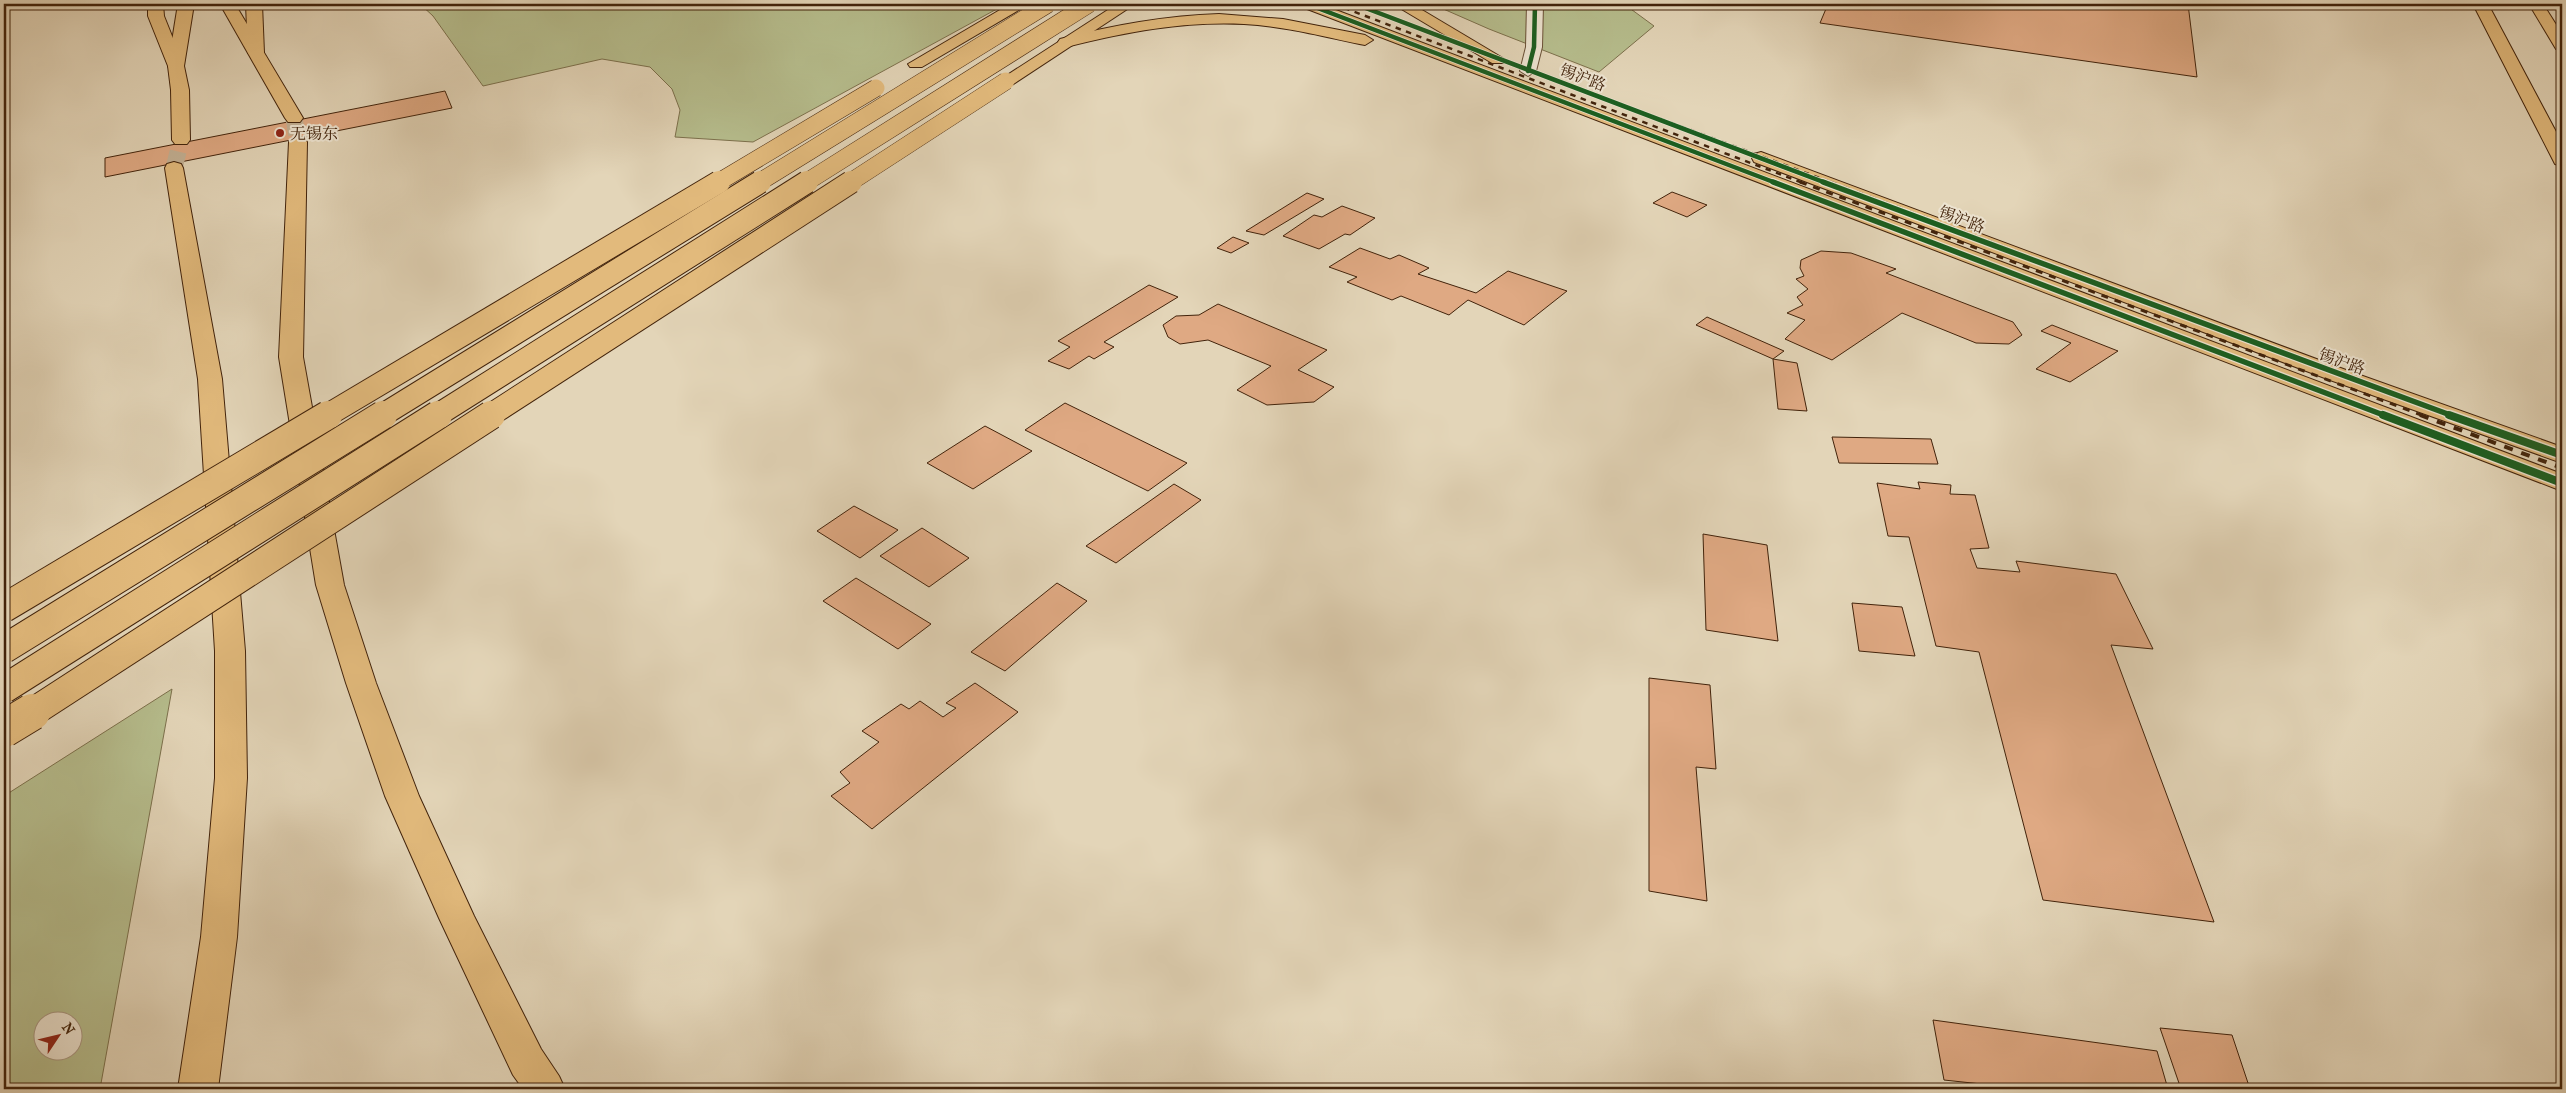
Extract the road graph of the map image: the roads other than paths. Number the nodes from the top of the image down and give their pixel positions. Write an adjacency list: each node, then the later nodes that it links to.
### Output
1 (155, 4): 20 (main road)
2 (186, 4): 20 (main road)
3 (228, 4): 17 (main road)
4 (254, 4): 17 (main road)
5 (1021, 4): 27 (main road, bridge)
6 (1048, 4): 28 (main road, bridge)
7 (1089, 4): 29 (main road, bridge)
8 (1127, 4): 15 (main road)
9 (1307, 4): 18 (main road)
10 (1355, 4): 19 (main road, 锡沪路)
11 (1401, 4): 19 (main road)
12 (1535, 4): 21 (street)
13 (2480, 4): 24 (main road)
14 (2536, 4): 16 (main road)
15 (1066, 42): 18 (main road); 30 (main road, bridge)
16 (2562, 46)
17 (256, 53): 22 (main road)
18 (1430, 53): 26 (main road, 锡沪路)
19 (1498, 60): 21 (main road, 锡沪路)
20 (176, 66): 31 (main road)
21 (1528, 71): 25 (main road, 锡沪路)
22 (294, 118)
23 (298, 142): 32 (main road)
24 (2562, 160)
25 (2562, 455)
26 (2562, 483)
27 (4, 608)
28 (4, 649)
29 (4, 689)
30 (4, 730)
31 (198, 1089)
32 (545, 1089)

